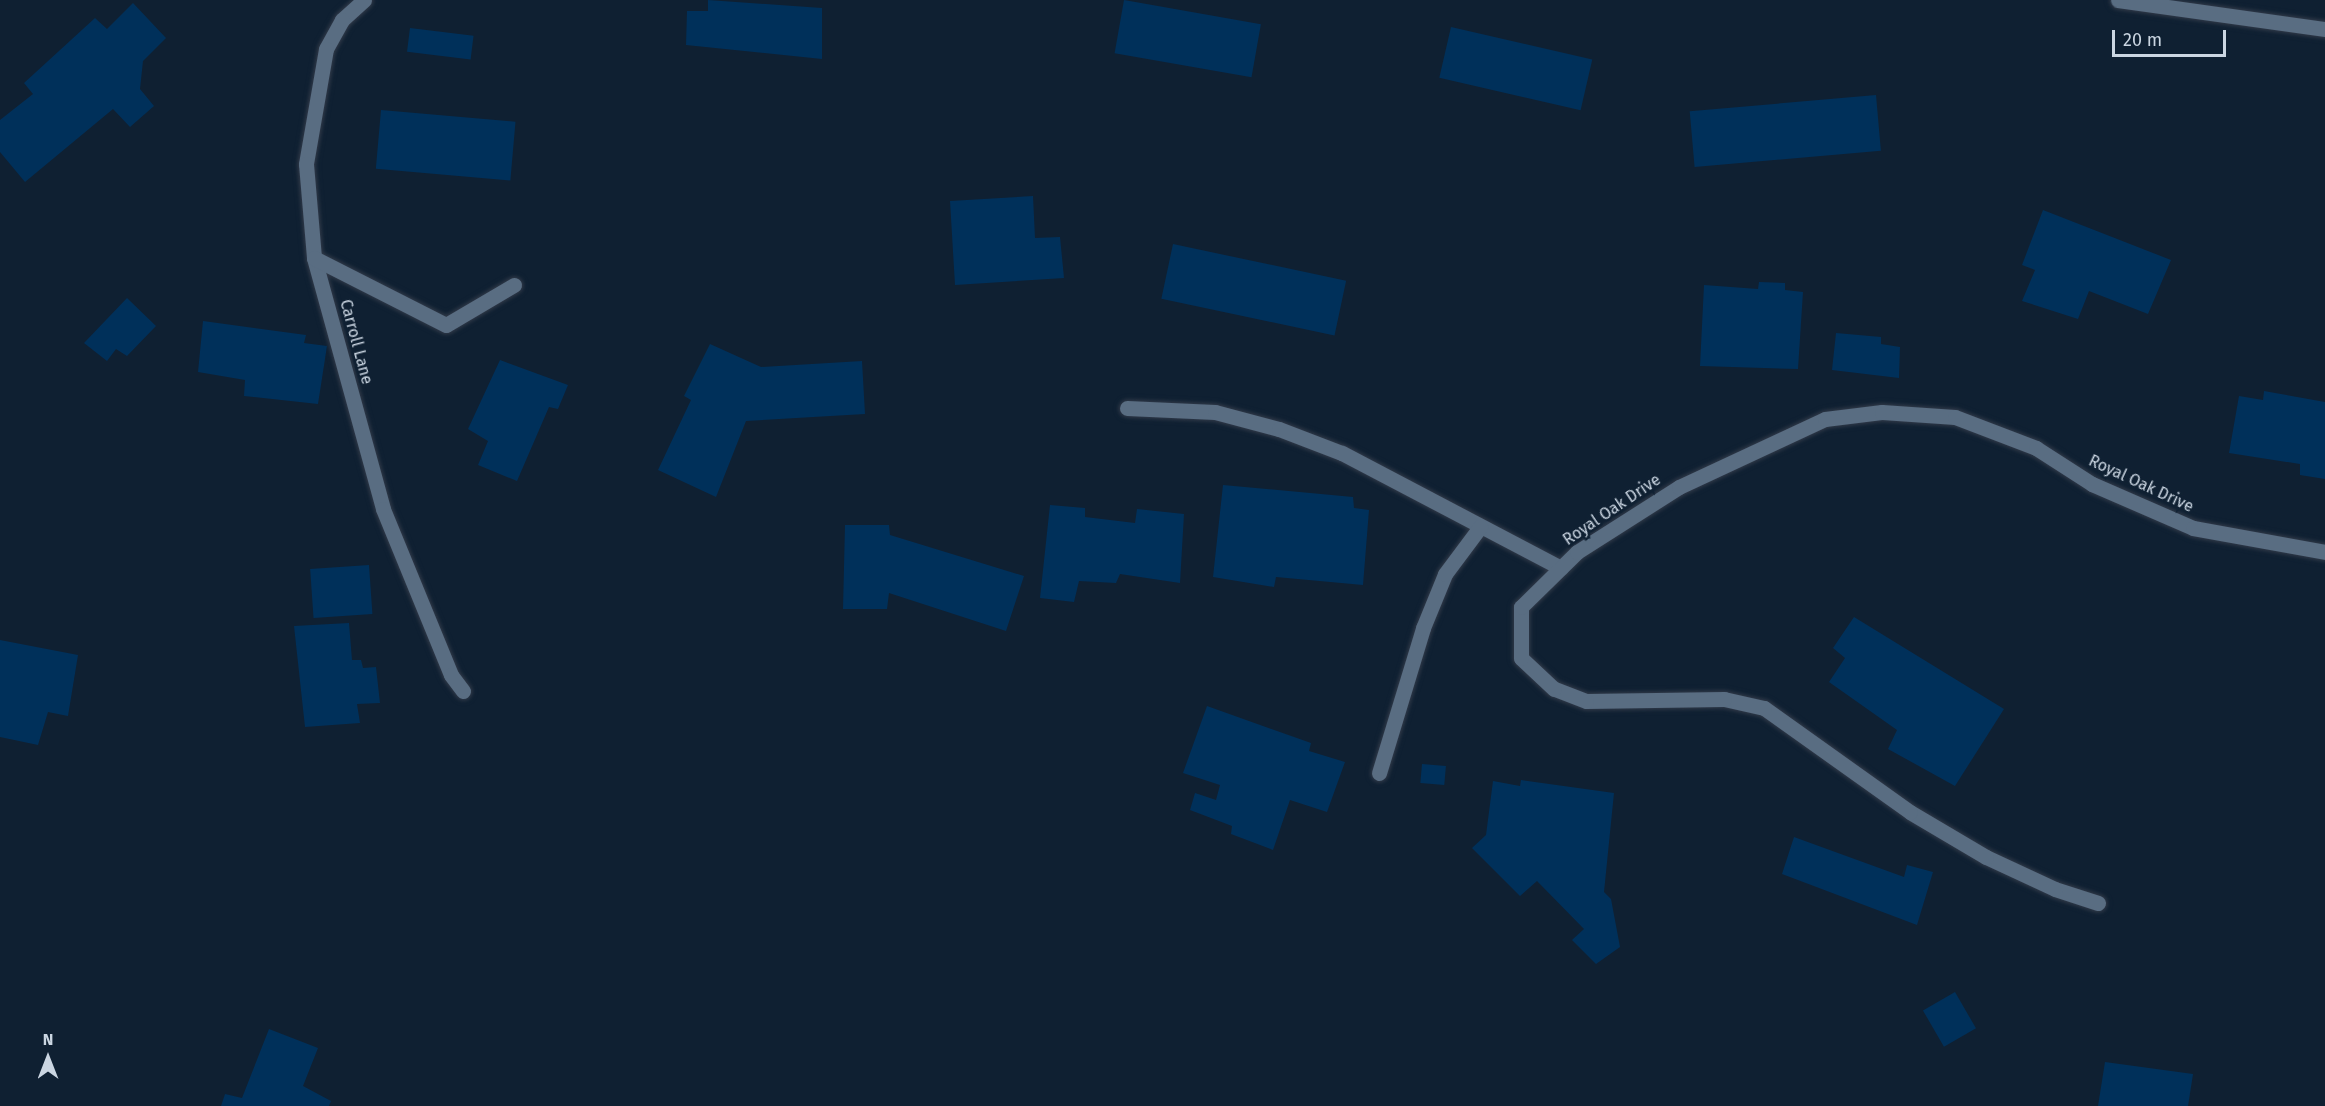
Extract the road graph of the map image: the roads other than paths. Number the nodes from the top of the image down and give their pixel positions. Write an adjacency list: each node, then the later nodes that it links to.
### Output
1 (364, 0): 4 (street, Carroll Lane)
2 (2118, 0): 3 (street)
3 (2325, 29)
4 (314, 258): 5 (street); 10 (street, Carroll Lane)
5 (514, 285)
6 (1127, 408): 7 (street)
7 (1480, 527): 9 (street); 11 (street)
8 (2325, 552): 9 (street, Royal Oak Drive)
9 (1561, 568): 12 (street, Royal Oak Drive)
10 (463, 691)
11 (1379, 773)
12 (2098, 903)

